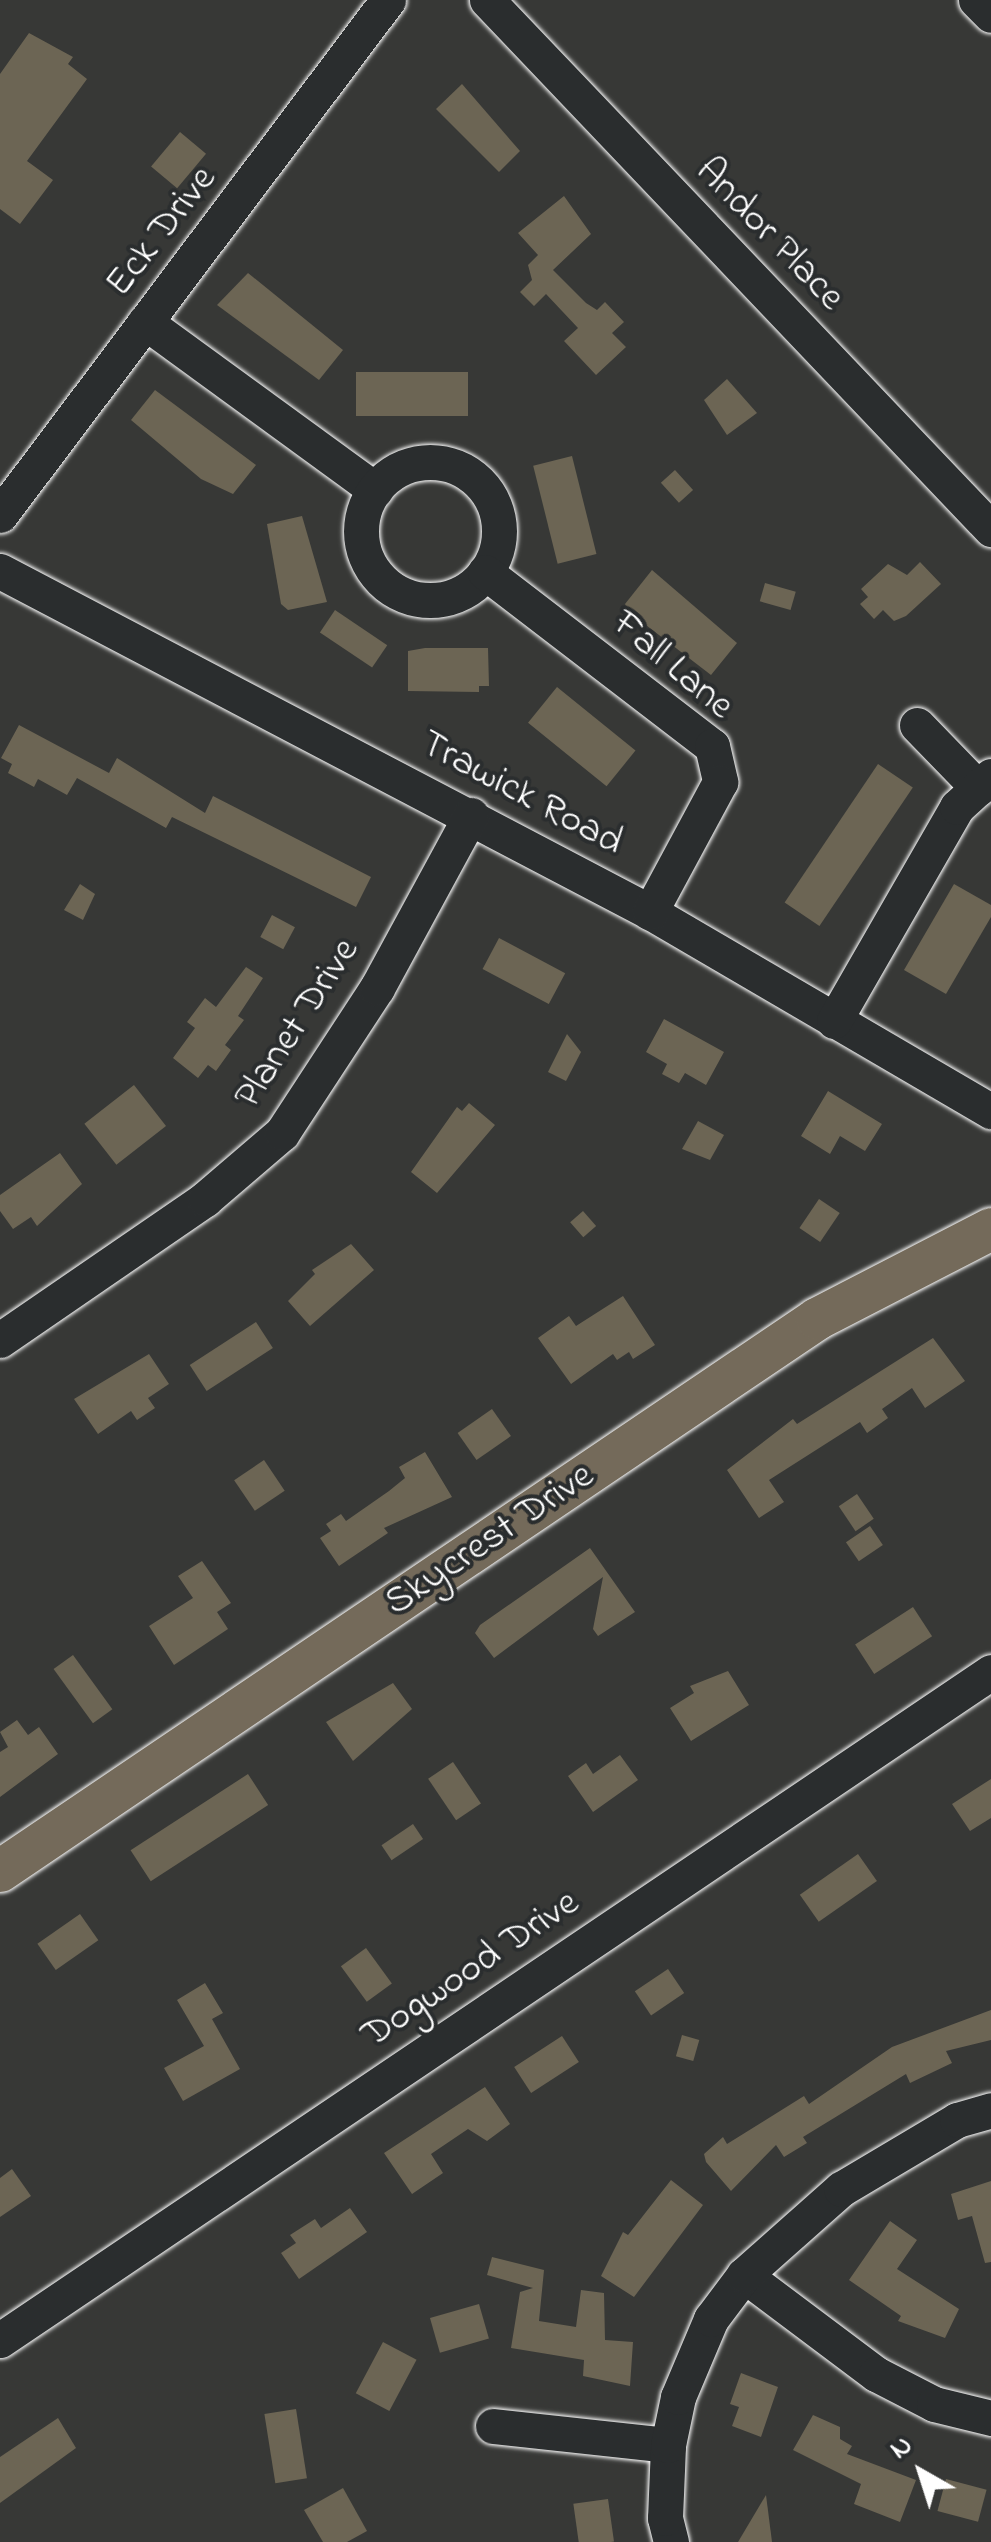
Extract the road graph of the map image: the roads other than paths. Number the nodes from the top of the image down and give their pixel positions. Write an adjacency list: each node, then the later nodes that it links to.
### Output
1 (388, 0): 5 (street, Eck Drive)
2 (487, 0): 8 (street, Andor Place)
3 (976, 0): 4 (street)
4 (991, 16)
5 (145, 322): 6 (street); 7 (street, Eck Drive)
6 (375, 490): 10 (street); 10 (street)
7 (0, 515)
8 (991, 529)
9 (0, 572): 13 (street, Trawick Road)
10 (486, 572): 14 (street, Fall Lane)
11 (917, 725): 12 (street)
12 (984, 782): 15 (street)
13 (471, 815): 14 (street, Trawick Road); 18 (street, Planet Drive)
14 (650, 912): 15 (street, Trawick Road)
15 (834, 1020): 16 (street, Trawick Road)
16 (991, 1111)
17 (991, 1229): 20 (main road, Skycrest Drive)
18 (0, 1340)
19 (991, 1672): 23 (street, Dogwood Drive)
20 (0, 1871)
21 (991, 2110): 22 (street)
22 (744, 2274): 24 (street); 26 (street)
23 (0, 2340)
24 (991, 2418)
25 (493, 2426): 26 (street)
26 (668, 2445): 27 (street)
27 (671, 2542)

